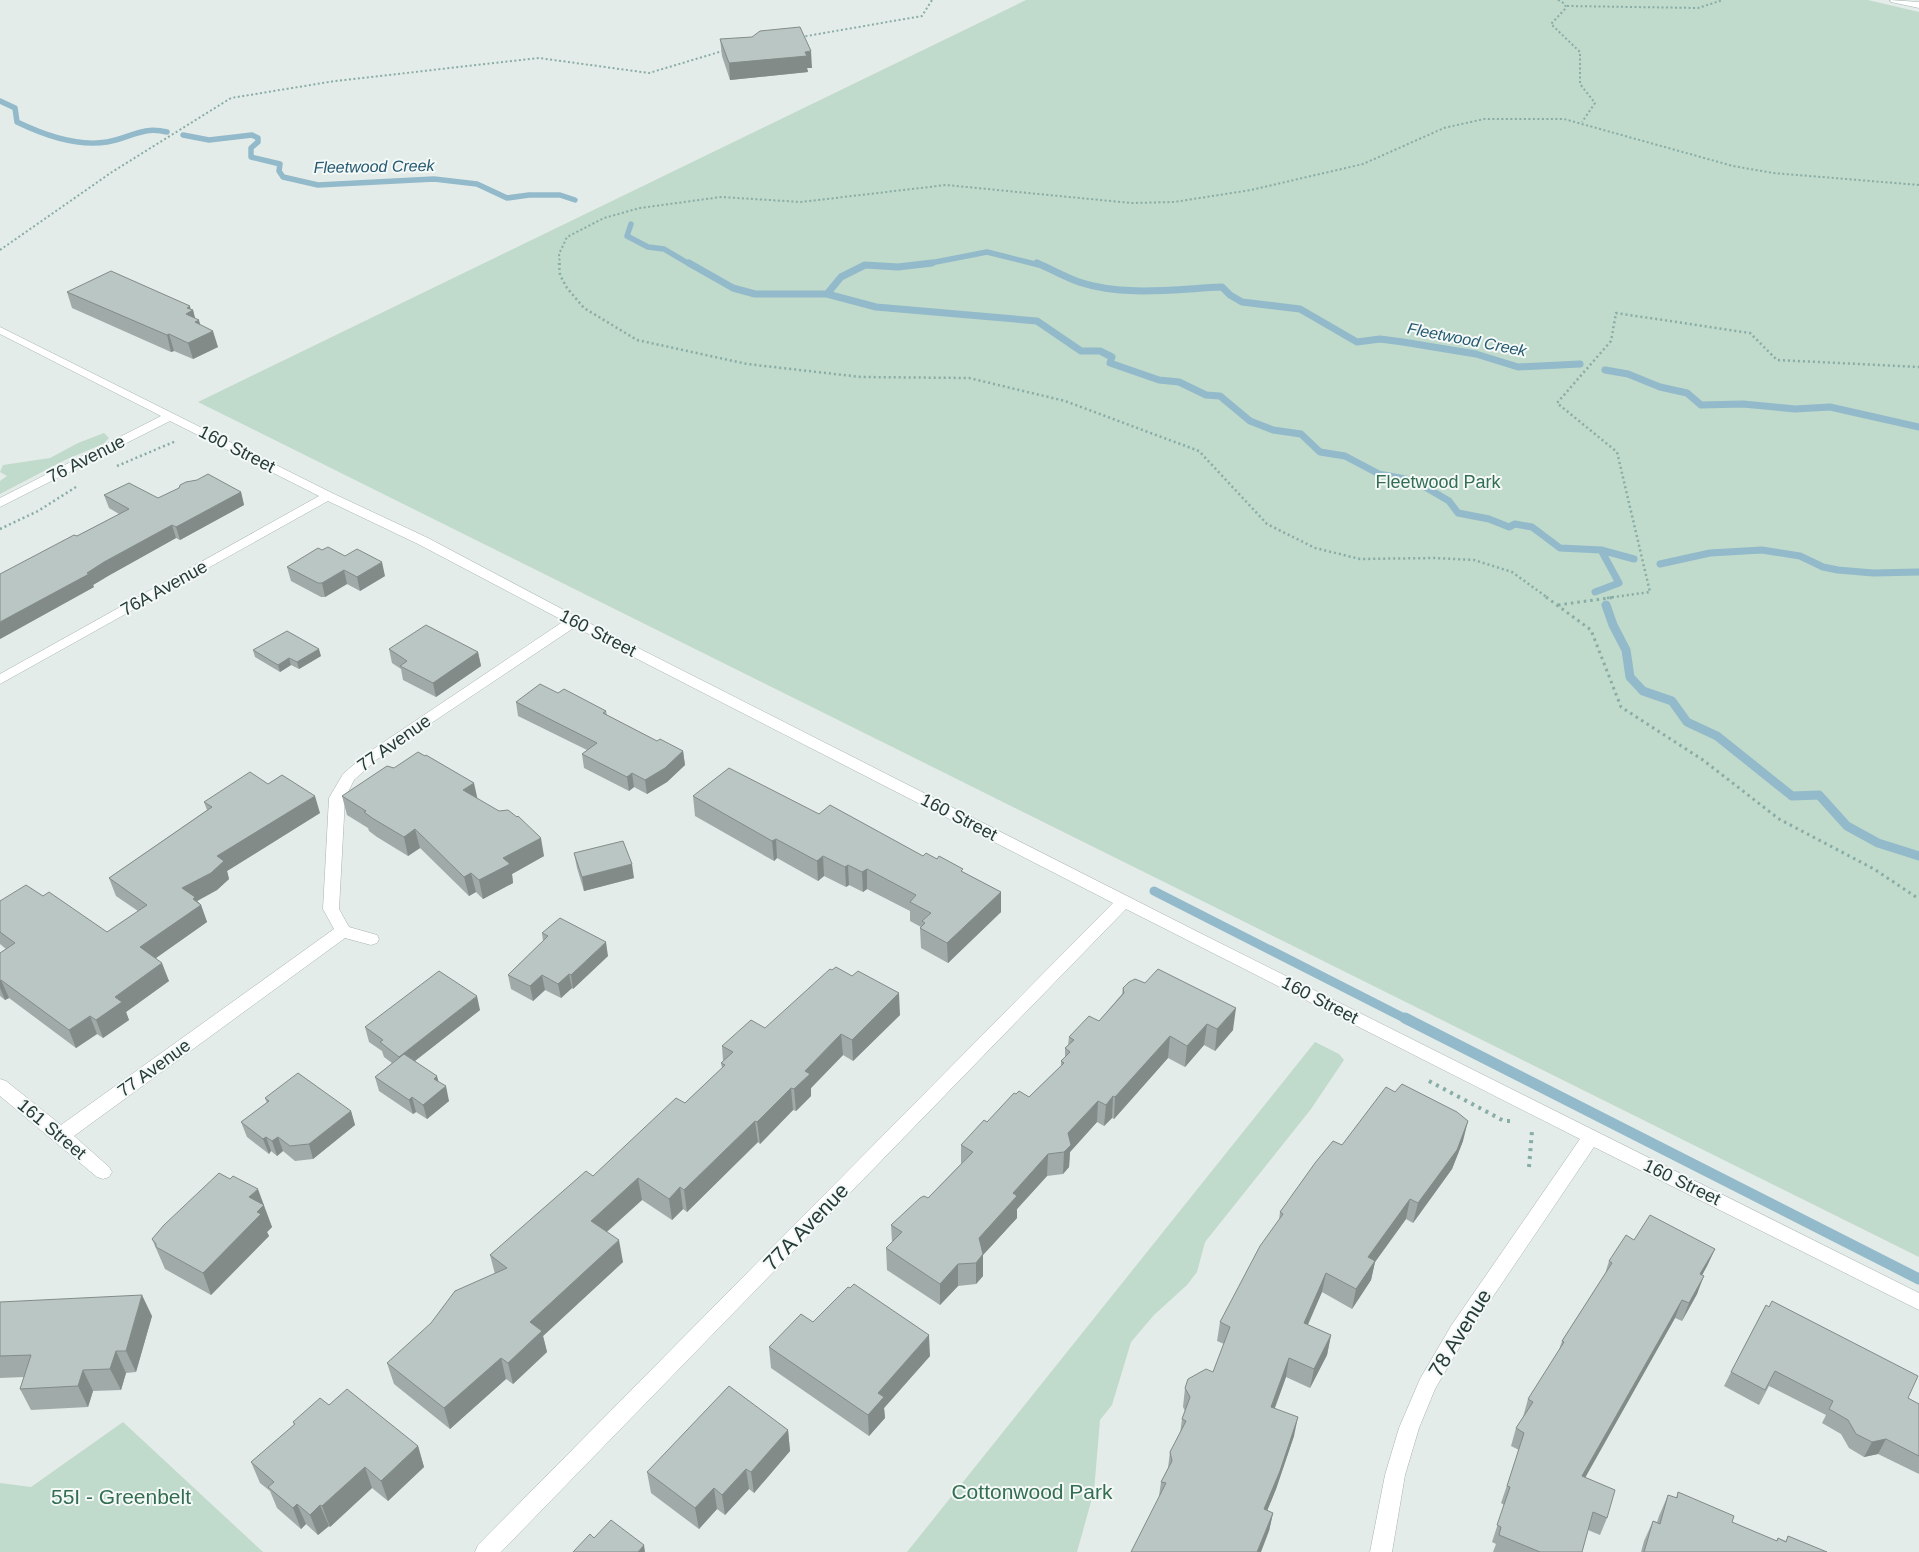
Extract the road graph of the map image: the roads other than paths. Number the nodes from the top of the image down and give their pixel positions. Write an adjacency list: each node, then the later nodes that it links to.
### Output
1 (1894, 0): 2 (street)
2 (1919, 5)
3 (0, 330): 4 (street, 160 Street)
4 (171, 416): 5 (street, 160 Street); 6 (street, 76 Avenue)
5 (328, 496): 7 (street, 160 Street); 8 (street, 76A Avenue)
6 (0, 503)
7 (574, 621): 9 (street, 160 Street); 10 (street, 77 Avenue)
8 (0, 680)
9 (1124, 901): 14 (street, 160 Street); 17 (street, 77A Avenue)
10 (343, 931): 11 (street); 13 (street, 77 Avenue)
11 (370, 939)
12 (0, 1086): 13 (street, 161 Street)
13 (61, 1135): 15 (street, 161 Street)
14 (1591, 1137): 16 (street, 160 Street); 18 (street, 78 Avenue)
15 (103, 1172)
16 (1919, 1302)
17 (486, 1552)
18 (1381, 1552)

